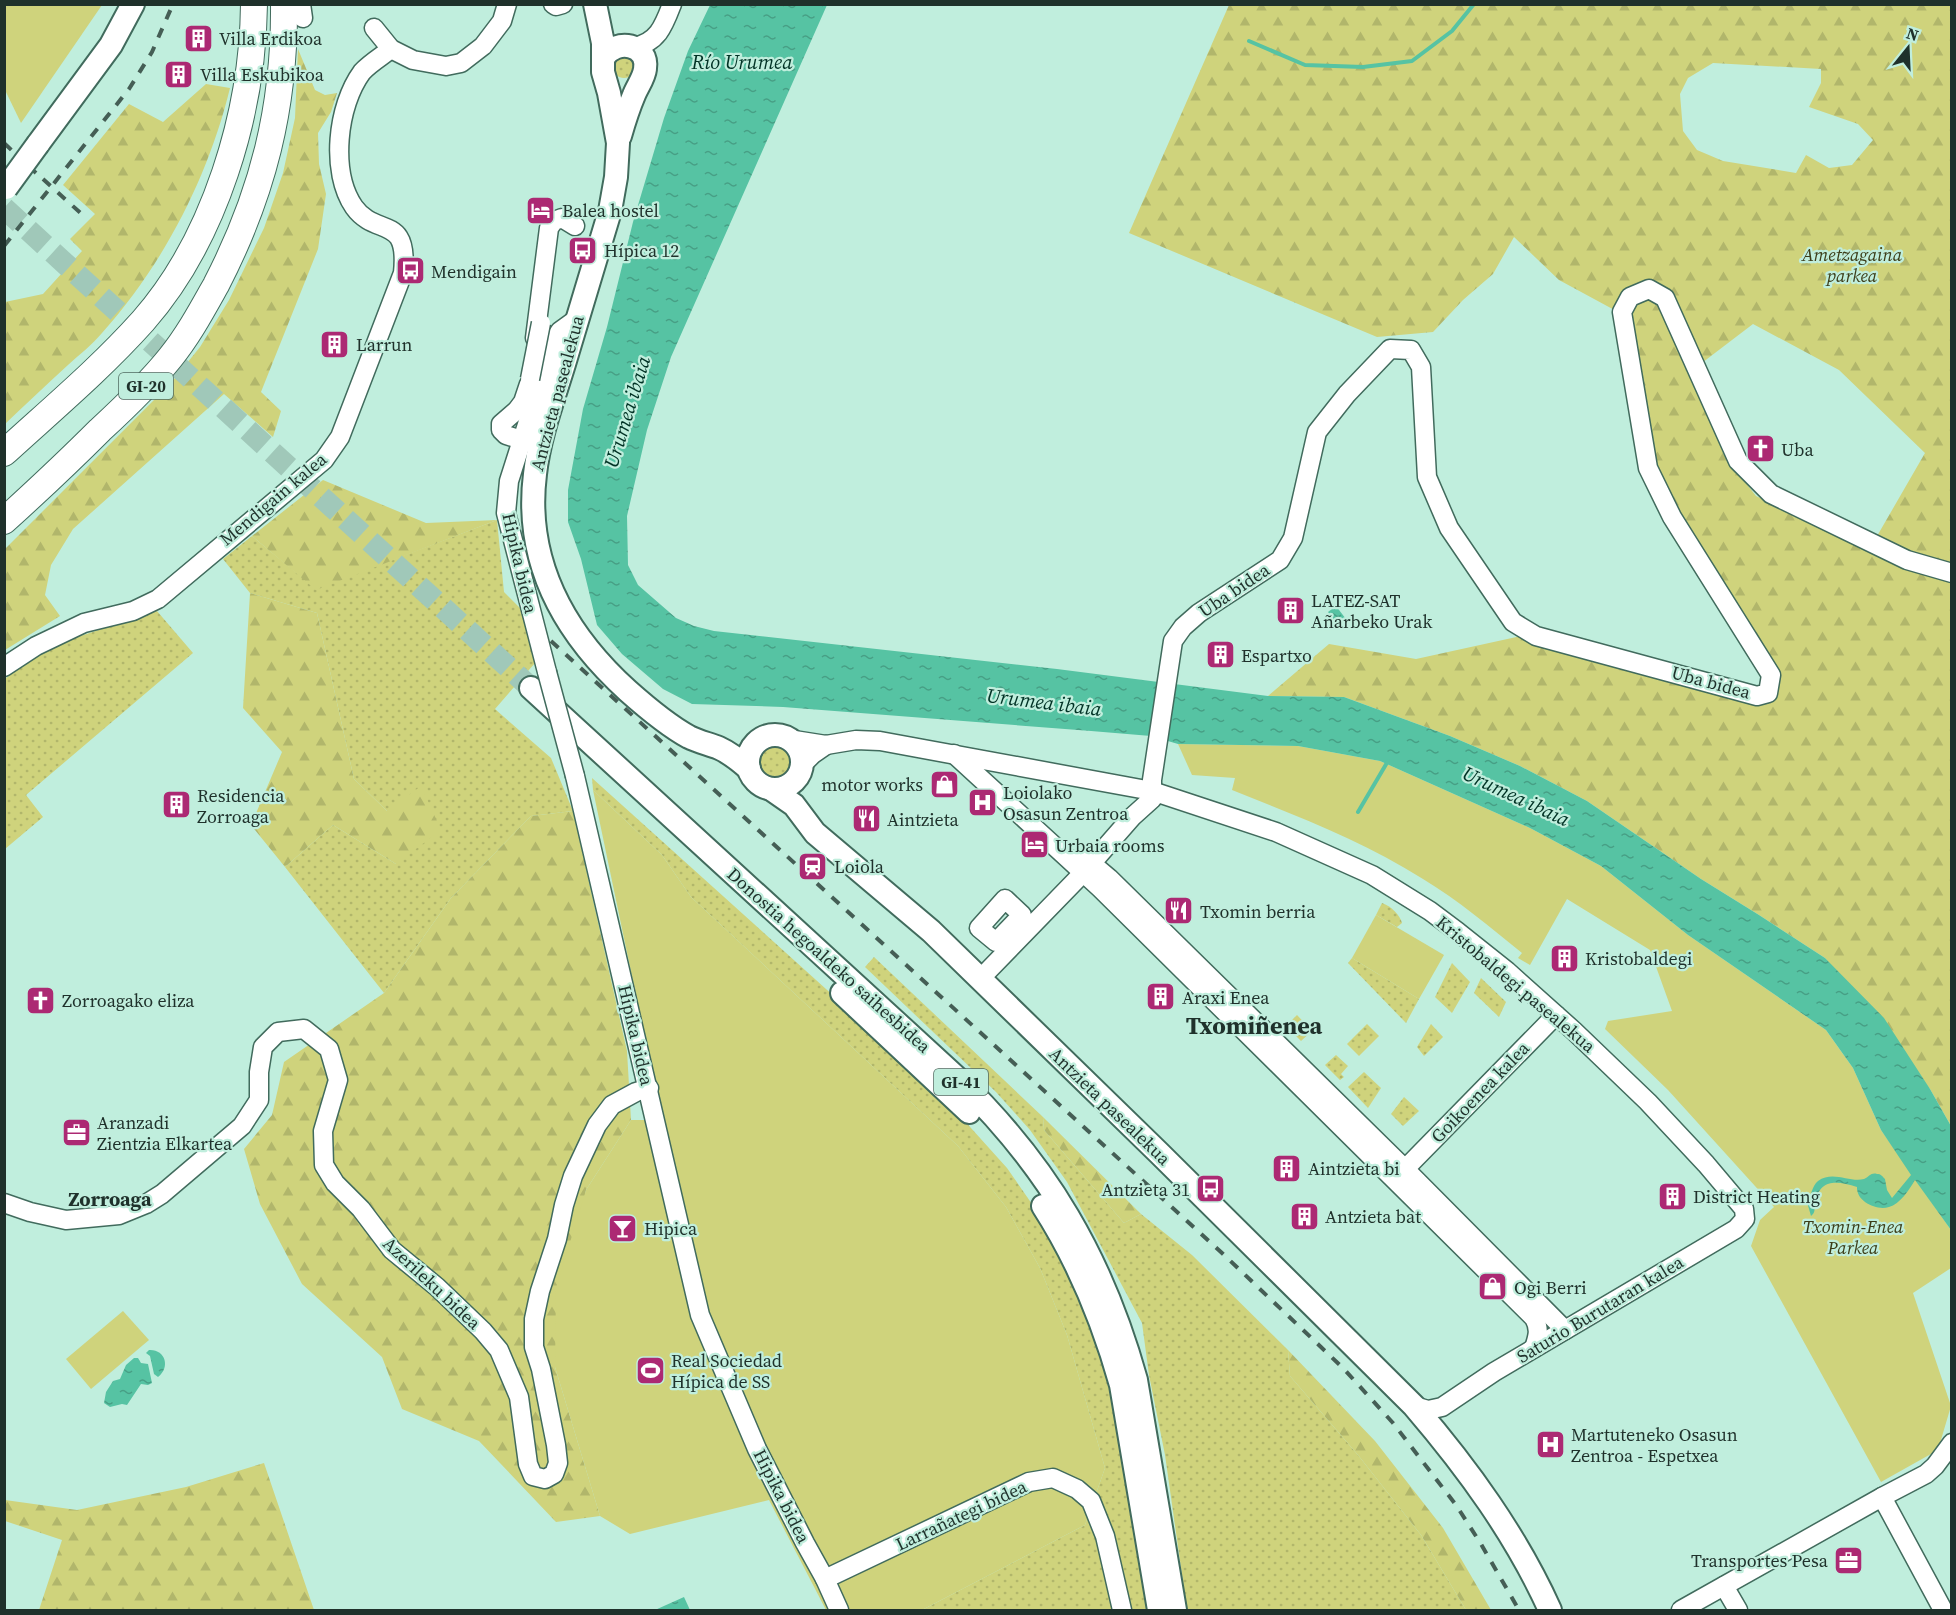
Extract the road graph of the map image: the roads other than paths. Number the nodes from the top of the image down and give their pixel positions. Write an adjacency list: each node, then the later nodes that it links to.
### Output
1 (120, 4): 16 (main road)
2 (134, 4): 16 (main road)
3 (254, 4): 23 (highway, GI-20)
4 (507, 4): 13 (street)
5 (553, 4): 6 (street)
6 (563, 4)
7 (595, 4): 14 (main road)
8 (604, 4): 12 (main road)
9 (672, 4): 12 (street)
10 (296, 9): 24 (highway, GI-20)
11 (374, 28): 13 (street)
12 (629, 46): 14 (main road); 15 (main road)
13 (391, 49): 26 (street, Mendigain kalea)
14 (605, 67): 15 (main road); 17 (main road)
15 (642, 78): 17 (main road)
16 (34, 142): 18 (main road)
17 (618, 143): 19 (main road, Antzieta pasealekua)
18 (5, 185)
19 (578, 318): 22 (street, Hipika bidea); 30 (main road, Antzieta pasealekua)
20 (526, 391): 20 (street, bridge); 21 (street); 21 (street)
21 (501, 424): 22 (street)
22 (522, 440): 43 (street, Hipika bidea, bridge)
23 (4, 453)
24 (4, 521)
25 (1952, 573): 35 (street, Uba bidea)
26 (4, 667)
27 (788, 739): 28 (main road); 29 (street, Kristobaldegi pasealekua); 34 (main road)
28 (756, 743): 30 (main road, Antzieta pasealekua); 33 (main road)
29 (826, 746): 31 (street, Kristobaldegi pasealekua); 34 (street, Kristobaldegi pasealekua)
30 (719, 748): 33 (main road, Antzieta pasealekua)
31 (954, 754): 32 (street, Kristobaldegi pasealekua); 40 (street)
32 (1003, 763): 36 (street, Kristobaldegi pasealekua); 40 (street)
33 (749, 769): 37 (main road)
34 (800, 770): 37 (main road); 38 (main road)
35 (1153, 783): 36 (street, Kristobaldegi pasealekua); 39 (street); 42 (street, Kristobaldegi pasealekua)
36 (1120, 784): 39 (street)
37 (771, 789): 38 (main road, Antzieta pasealekua)
38 (801, 812): 41 (main road, Antzieta pasealekua)
39 (1132, 817): 40 (street)
40 (1087, 868): 41 (street); 44 (street); 48 (street)
41 (980, 979): 49 (main road, Antzieta pasealekua)
42 (1556, 1015): 44 (street, Goikoenea kalea); 46 (street, Kristobaldegi pasealekua)
43 (649, 1088): 45 (street, Azerileku bidea); 54 (street, Hipika bidea)
44 (1405, 1169): 47 (street)
45 (4, 1203)
46 (1741, 1205): 47 (street, Saturio Burutaran kalea)
47 (1564, 1330): 48 (street, Saturio Burutaran kalea)
48 (1534, 1348): 50 (street, Saturio Burutaran kalea)
49 (1414, 1406): 50 (street); 51 (main road, Antzieta pasealekua)
50 (1442, 1407): 51 (street)
51 (1436, 1431): 60 (main road, Antzieta pasealekua)
52 (1952, 1443): 53 (street)
53 (1882, 1497): 55 (street); 63 (street)
54 (825, 1579): 56 (street, Hipika bidea); 57 (street, Larrañategi bidea)
55 (1724, 1586): 61 (street); 62 (street)
56 (838, 1611)
57 (1122, 1611)
58 (1159, 1611): 59 (main road, Donostia hegoaldeko saihesbidea / GI-41)
59 (1175, 1611)
60 (1550, 1611)
61 (1681, 1611)
62 (1738, 1611)
63 (1943, 1611)

